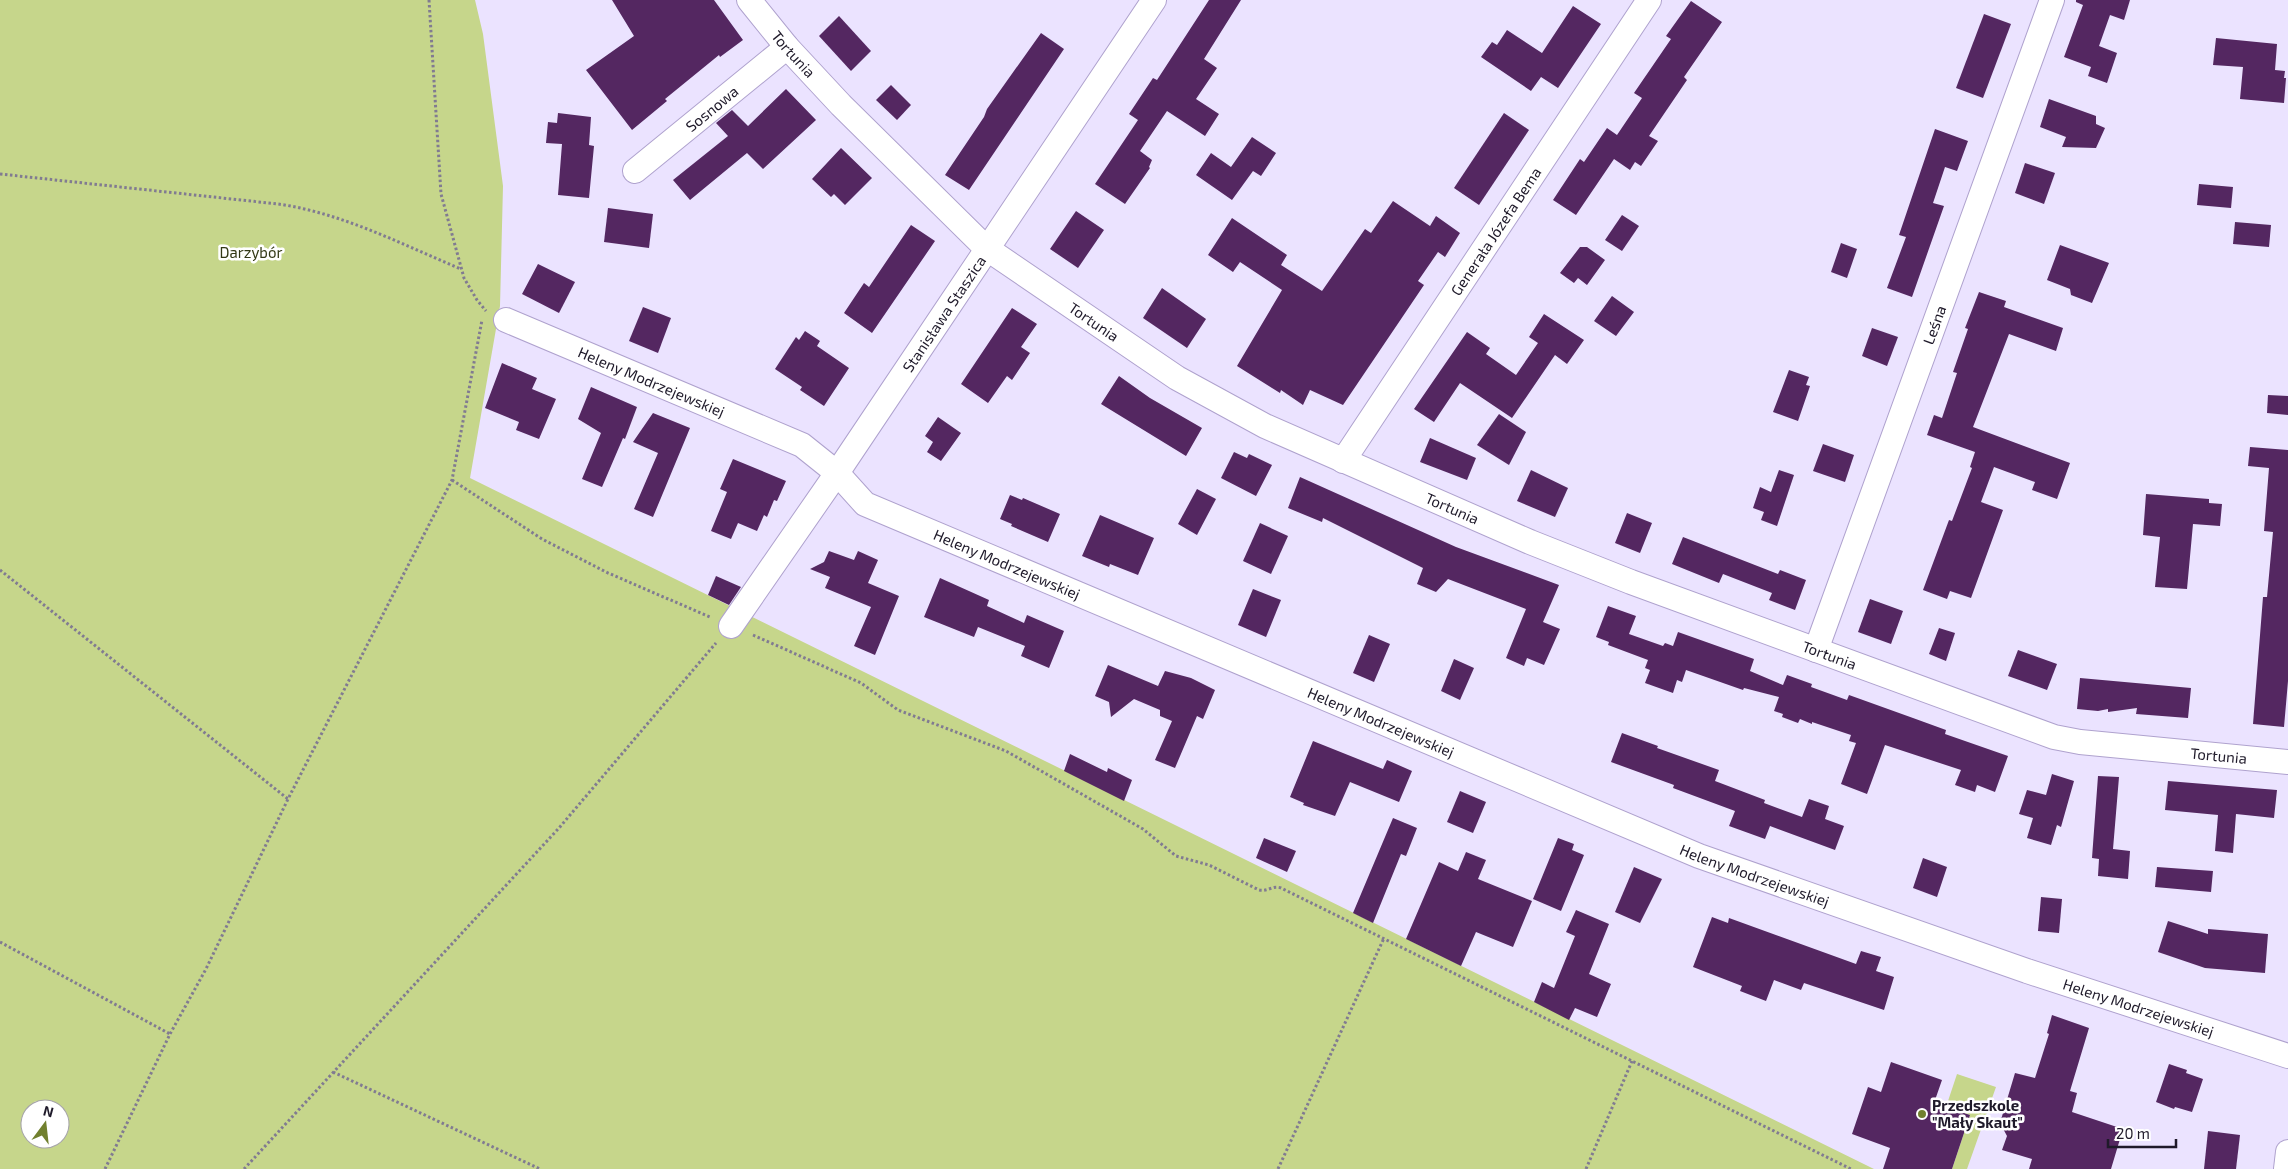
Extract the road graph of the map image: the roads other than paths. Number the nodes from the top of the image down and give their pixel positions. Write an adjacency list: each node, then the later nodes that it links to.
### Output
1 (749, 0): 5 (street, Tortunia)
2 (1154, 0): 7 (street, Stanisława Staszica)
3 (2052, 0): 12 (street, Leśna)
4 (1639, 4): 9 (street, Generała Józefa Bema)
5 (787, 47): 6 (street, Sosnowa); 7 (street, Tortunia)
6 (635, 171)
7 (986, 248): 9 (street, Tortunia); 10 (street, Stanisława Staszica)
8 (506, 320): 10 (street, Heleny Modrzejewskiej)
9 (1342, 461): 12 (street, Tortunia)
10 (837, 473): 11 (street, Stanisława Staszica); 14 (street, Heleny Modrzejewskiej)
11 (731, 626)
12 (1816, 650): 13 (street, Tortunia)
13 (2288, 762)
14 (2288, 1056)
15 (2288, 1152): 16 (street)
16 (2286, 1169)

